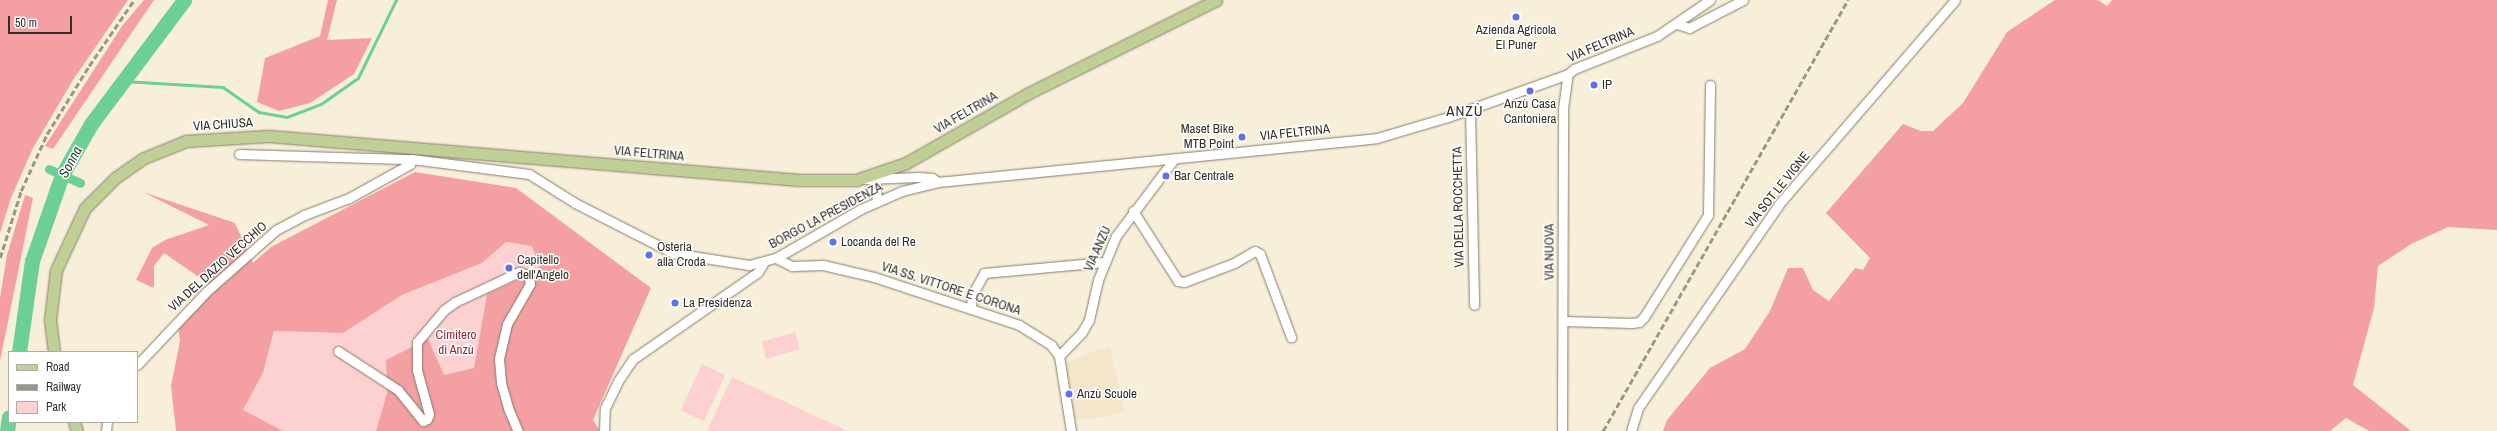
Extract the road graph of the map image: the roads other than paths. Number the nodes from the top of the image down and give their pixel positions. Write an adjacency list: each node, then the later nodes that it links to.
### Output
1 (1216, 0): 14 (main road, VIA FELTRINA)
2 (1710, 0): 5 (street, VIA FELTRINA)
3 (1743, 0): 5 (street)
4 (1955, 0): 33 (street, VIA SOT LE VIGNE)
5 (1677, 24): 6 (street, VIA FELTRINA)
6 (1568, 74): 8 (street, VIA FELTRINA); 23 (street, VIA NUOVA)
7 (1710, 85): 23 (street)
8 (1470, 109): 12 (street, VIA FELTRINA); 21 (street, VIA DELLA ROCCHETTA)
9 (239, 154): 10 (street)
10 (412, 159): 19 (street, BORGO LA PRESIDENZA); 28 (street, VIA DEL DAZIO VECCHIO)
11 (534, 159): 14 (main road, VIA FELTRINA); 25 (main road, VIA CHIUSA)
12 (1174, 159): 15 (street, VIA FELTRINA); 17 (street, VIA ANZÙ)
13 (871, 179): 14 (street, VIA FELTRINA); 15 (street, VIA FELTRINA); 16 (street)
14 (856, 180)
15 (938, 182): 16 (street, BORGO LA PRESIDENZA)
16 (877, 202): 18 (street, BORGO LA PRESIDENZA)
17 (1133, 211): 20 (street, VIA ANZÙ); 24 (street)
18 (776, 258): 19 (street, BORGO LA PRESIDENZA); 22 (street, VIA SS. VITTORE E CORONA)
19 (764, 262): 30 (street)
20 (1105, 262): 22 (street); 27 (street, VIA ANZÙ)
21 (1474, 305)
22 (971, 308): 27 (street, VIA SS. VITTORE E CORONA)
23 (1563, 321): 32 (street, VIA NUOVA)
24 (1291, 337)
25 (54, 351)
26 (338, 351): 29 (street)
27 (1059, 356): 31 (street)
28 (138, 364)
29 (518, 431)
30 (604, 431)
31 (1071, 431)
32 (1562, 431)
33 (1631, 431)

